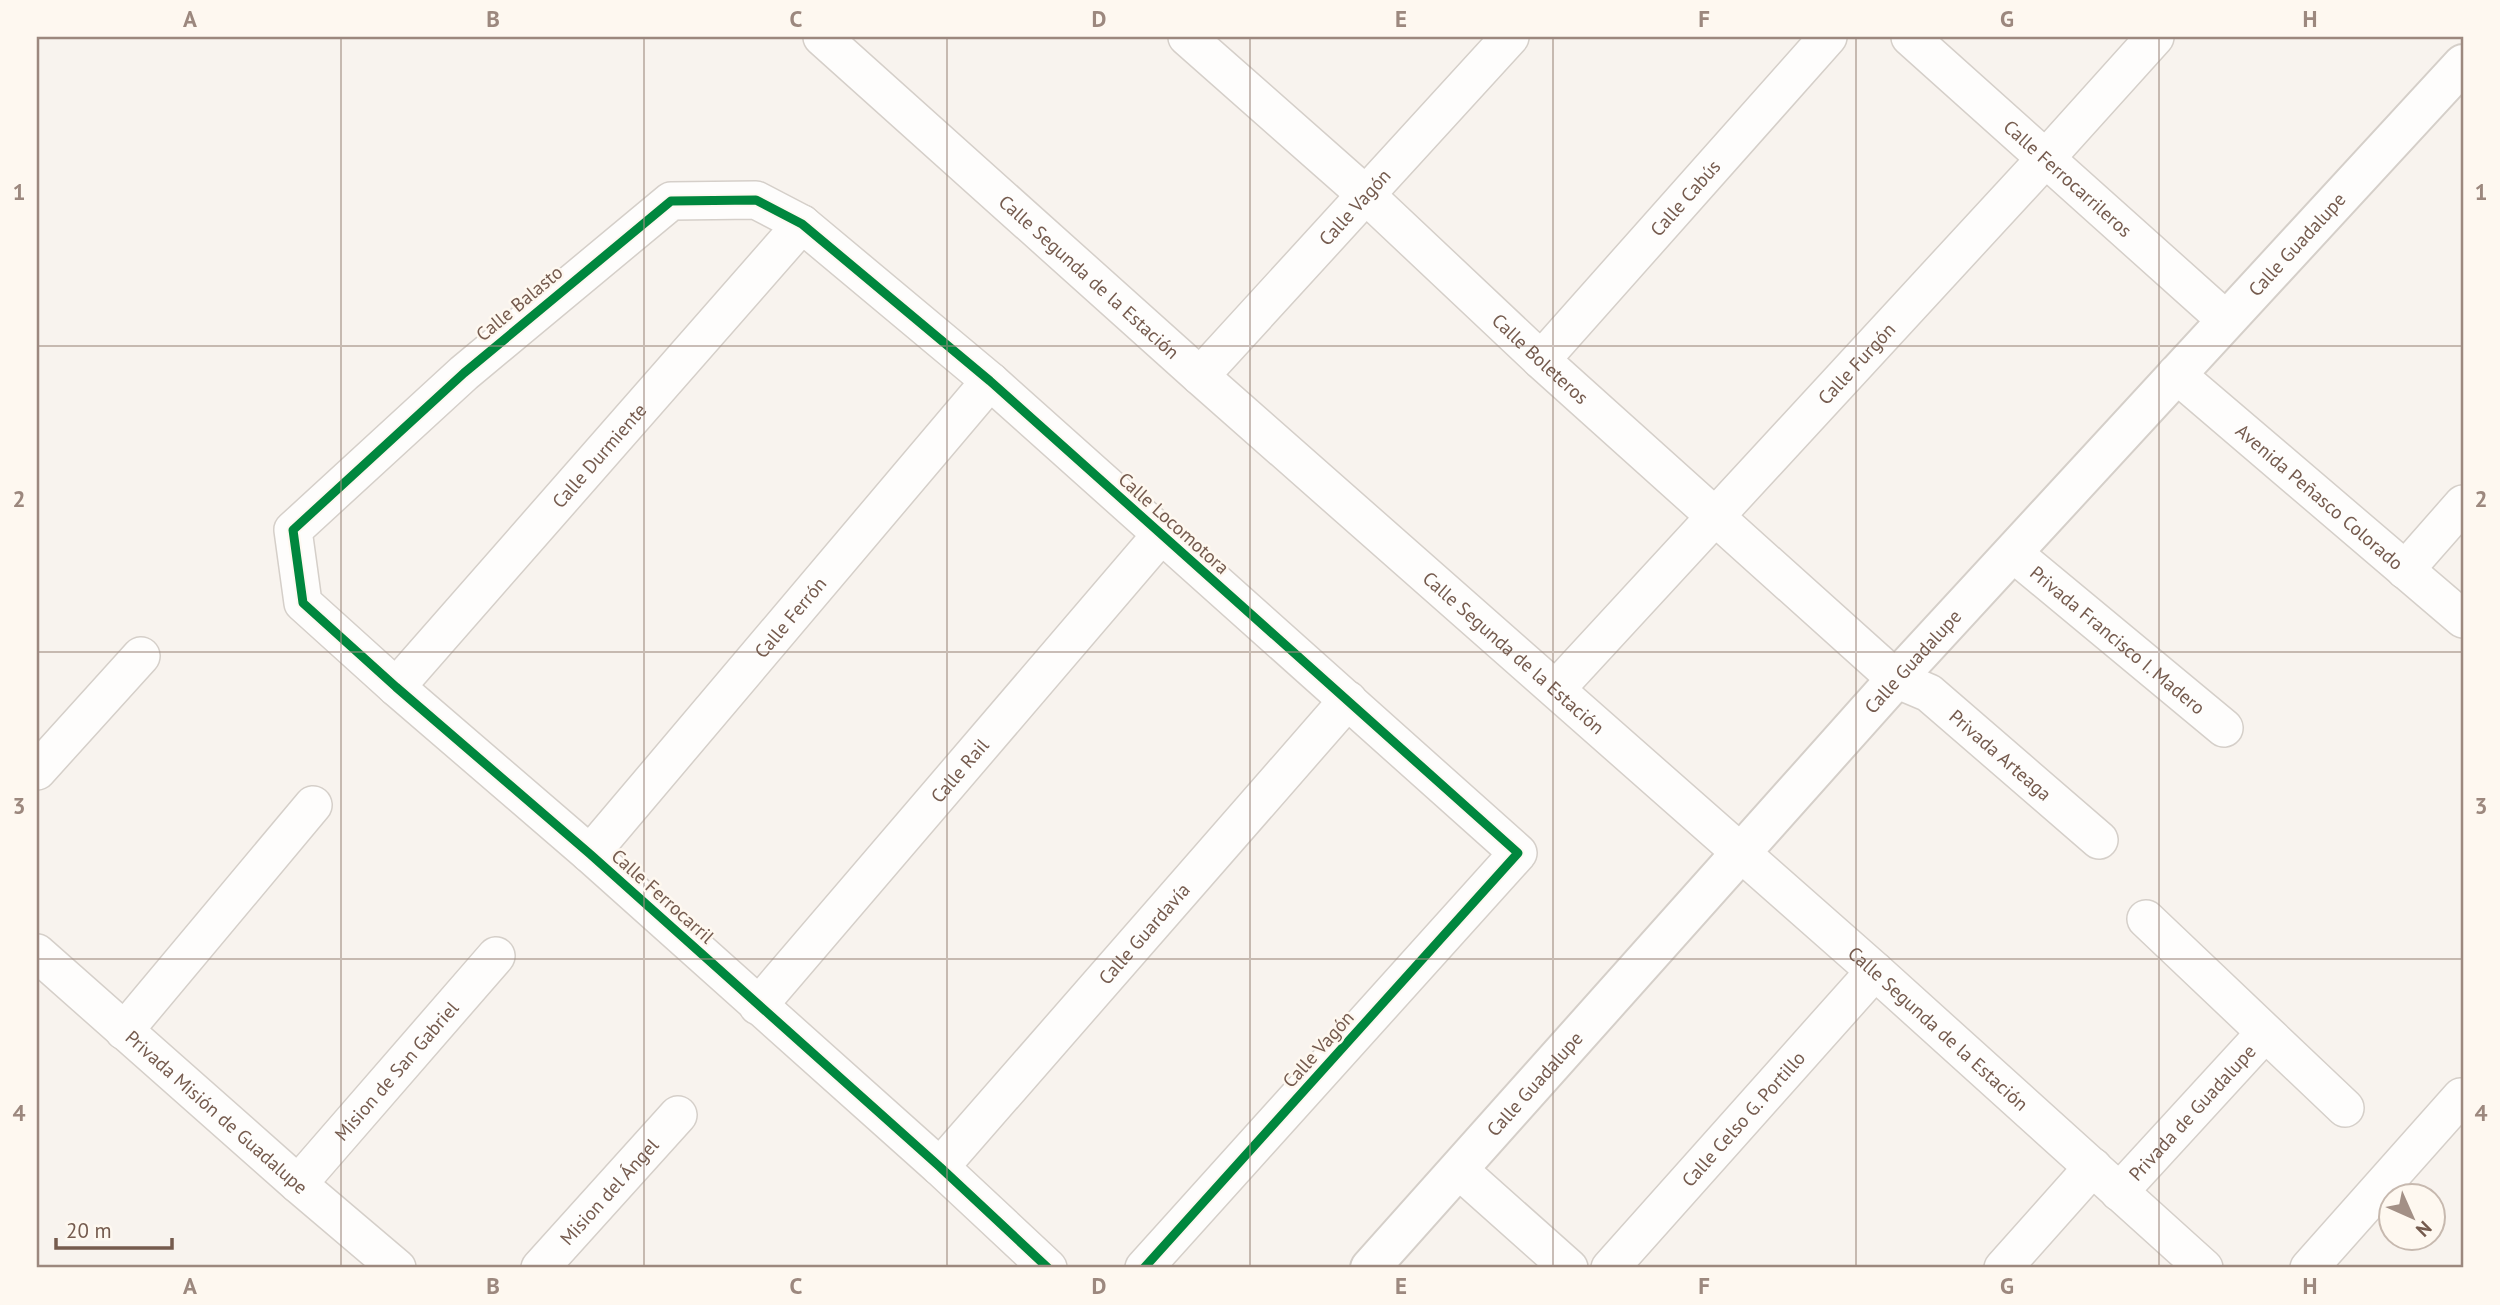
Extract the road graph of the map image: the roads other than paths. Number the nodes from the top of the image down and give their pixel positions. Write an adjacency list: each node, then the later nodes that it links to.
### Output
1 (822, 37): 14 (street, Calle Segunda de la Estación)
2 (1187, 37): 9 (street, Calle Boleteros)
3 (1510, 37): 9 (street, Calle Vagón)
4 (1828, 37): 12 (street, Calle Cabús)
5 (1910, 37): 8 (street, Calle Ferrocarrileros)
6 (2155, 37): 8 (street, Calle Furgón)
7 (2463, 64): 11 (street, Calle Guadalupe)
8 (2046, 158): 11 (street, Calle Ferrocarrileros); 17 (street, Calle Furgón)
9 (1366, 195): 12 (street, Calle Boleteros); 14 (street, Calle Vagón)
10 (802, 223): 15 (street, Calle Locomotora); 18 (street, Calle Balasto); 25 (street, Calle Durmiente)
11 (2226, 320): 13 (street, Calle Guadalupe)
12 (1541, 360): 17 (street, Calle Boleteros)
13 (2176, 374): 20 (street, Calle Guadalupe); 21 (street, Avenida Peñasco Colorado)
14 (1200, 376): 26 (street, Calle Segunda de la Estación)
15 (990, 382): 19 (street, Calle Locomotora); 34 (street, Calle Ferrón)
16 (2463, 504): 21 (street)
17 (1715, 517): 24 (street, Calle Boleteros); 26 (street, Calle Furgón)
18 (293, 530): 25 (street, Calle Ferrocarril)
19 (1161, 535): 27 (street, Calle Locomotora); 39 (street, Calle Rail)
20 (2013, 553): 24 (street, Calle Guadalupe); 28 (street, Privada Francisco I. Madero)
21 (2405, 570): 22 (street, Avenida Peñasco Colorado)
22 (2463, 619)
23 (141, 656): 29 (street)
24 (1896, 679): 31 (street, Privada Arteaga); 32 (street, Calle Guadalupe)
25 (396, 687): 34 (street, Calle Ferrocarril)
26 (1556, 689): 32 (street, Calle Segunda de la Estación)
27 (1348, 700): 33 (street, Calle Locomotora); 45 (street, Calle Guardavía)
28 (2224, 729)
29 (37, 771)
30 (313, 804): 40 (street)
31 (2098, 840)
32 (1740, 852): 38 (street, Calle Segunda de la Estación); 47 (street, Calle Guadalupe)
33 (1518, 853): 53 (street, Calle Vagón)
34 (590, 854): 39 (street, Calle Ferrocarril)
35 (2146, 919): 41 (street)
36 (37, 953): 40 (street, Privada Misión de Guadalupe)
37 (496, 956): 48 (street, Mision de San Gabriel)
38 (1875, 971): 46 (street, Calle Segunda de la Estación); 56 (street, Calle Celso G. Portillo)
39 (758, 1006): 45 (street, Calle Ferrocarril)
40 (124, 1031): 48 (street, Privada Misión de Guadalupe)
41 (2265, 1033): 43 (street); 49 (street, Privada de Guadalupe)
42 (2461, 1097): 59 (street)
43 (2344, 1108)
44 (678, 1115): 51 (street, Mision del Ángel)
45 (940, 1167): 52 (street, Calle Ferrocarril)
46 (2093, 1167): 49 (street, Calle Segunda de la Estación); 57 (street)
47 (1459, 1170): 54 (street, Calle Guadalupe); 55 (street)
48 (298, 1184): 50 (street, Privada Misión de Guadalupe)
49 (2119, 1192): 58 (street, Calle Segunda de la Estación)
50 (397, 1268)
51 (540, 1268)
52 (1048, 1268)
53 (1144, 1268)
54 (1370, 1268)
55 (1569, 1268)
56 (1610, 1268)
57 (2003, 1268)
58 (2204, 1268)
59 (2309, 1268)

